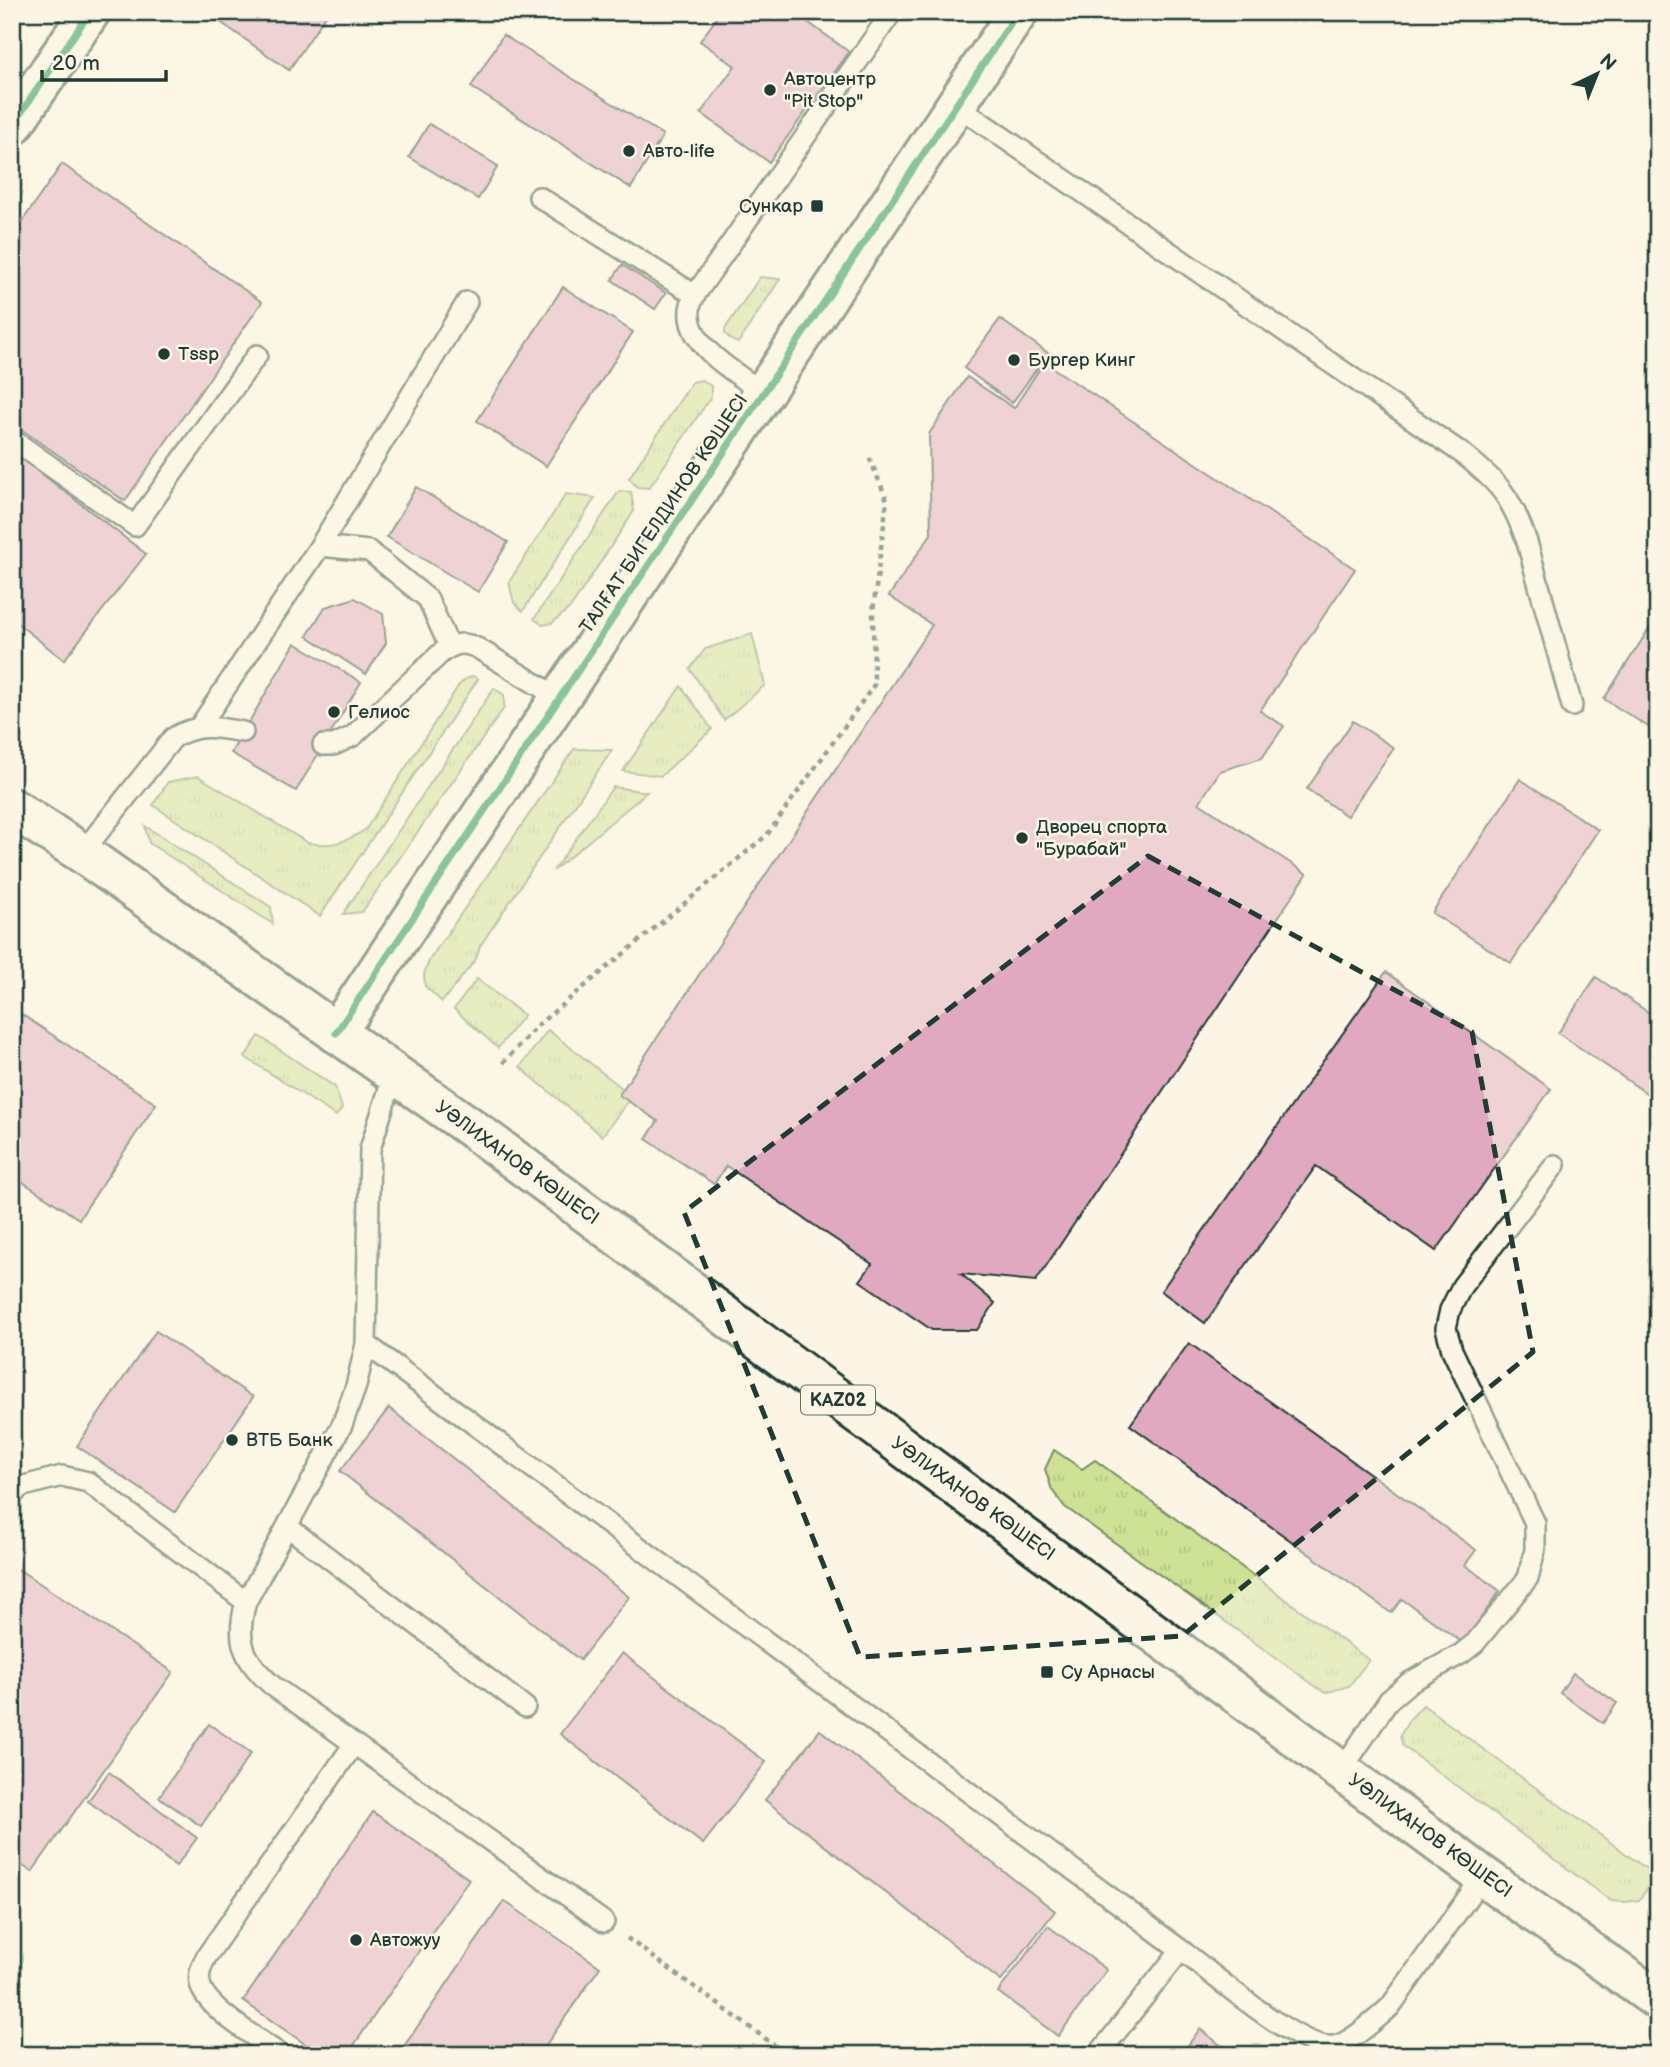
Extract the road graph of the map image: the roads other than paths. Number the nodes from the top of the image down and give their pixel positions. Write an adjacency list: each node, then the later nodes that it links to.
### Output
1 (90, 12): 5 (main road)
2 (892, 12): 7 (lane)
3 (1018, 12): 4 (main road, ТАЛҒАТ БИГЕЛДИНОВ КӨШЕСІ)
4 (956, 105): 10 (main road, ТАЛҒАТ БИГЕЛДИНОВ КӨШЕСІ); 15 (lane)
5 (12, 126)
6 (539, 197): 7 (lane)
7 (695, 295): 10 (lane)
8 (467, 302): 12 (lane)
9 (257, 355): 11 (lane)
10 (764, 393): 14 (main road, ТАЛҒАТ БИГЕЛДИНОВ КӨШЕСІ)
11 (12, 439)
12 (320, 546): 13 (lane); 16 (lane)
13 (449, 646): 14 (lane); 18 (lane)
14 (559, 698): 21 (main road, ТАЛҒАТ БИГЕЛДИНОВ КӨШЕСІ)
15 (1572, 706)
16 (200, 726): 17 (lane); 20 (lane)
17 (243, 733)
18 (323, 746)
19 (12, 808): 20 (main road, УӘЛИХАНОВ КӨШЕСІ / KАZ02)
20 (82, 853): 21 (main road, УӘЛИХАНОВ КӨШЕСІ / KАZ02)
21 (336, 1033): 22 (main road, УӘЛИХАНОВ КӨШЕСІ / KАZ02)
22 (394, 1073): 24 (lane); 30 (main road, УӘЛИХАНОВ КӨШЕСІ / KАZ02)
23 (1555, 1165): 30 (lane)
24 (366, 1344): 26 (lane); 33 (lane)
25 (12, 1496): 27 (lane)
26 (288, 1527): 27 (lane); 28 (lane)
27 (246, 1602): 29 (lane)
28 (525, 1707)
29 (354, 1744): 32 (lane); 35 (lane)
30 (1341, 1771): 31 (main road, УӘЛИХАНОВ КӨШЕСІ / KАZ02)
31 (1483, 1877): 33 (lane); 34 (main road, УӘЛИХАНОВ КӨШЕСІ / KАZ02)
32 (604, 1922)
33 (1181, 1950): 36 (lane)
34 (1658, 2000)
35 (282, 2055)
36 (1098, 2055)

